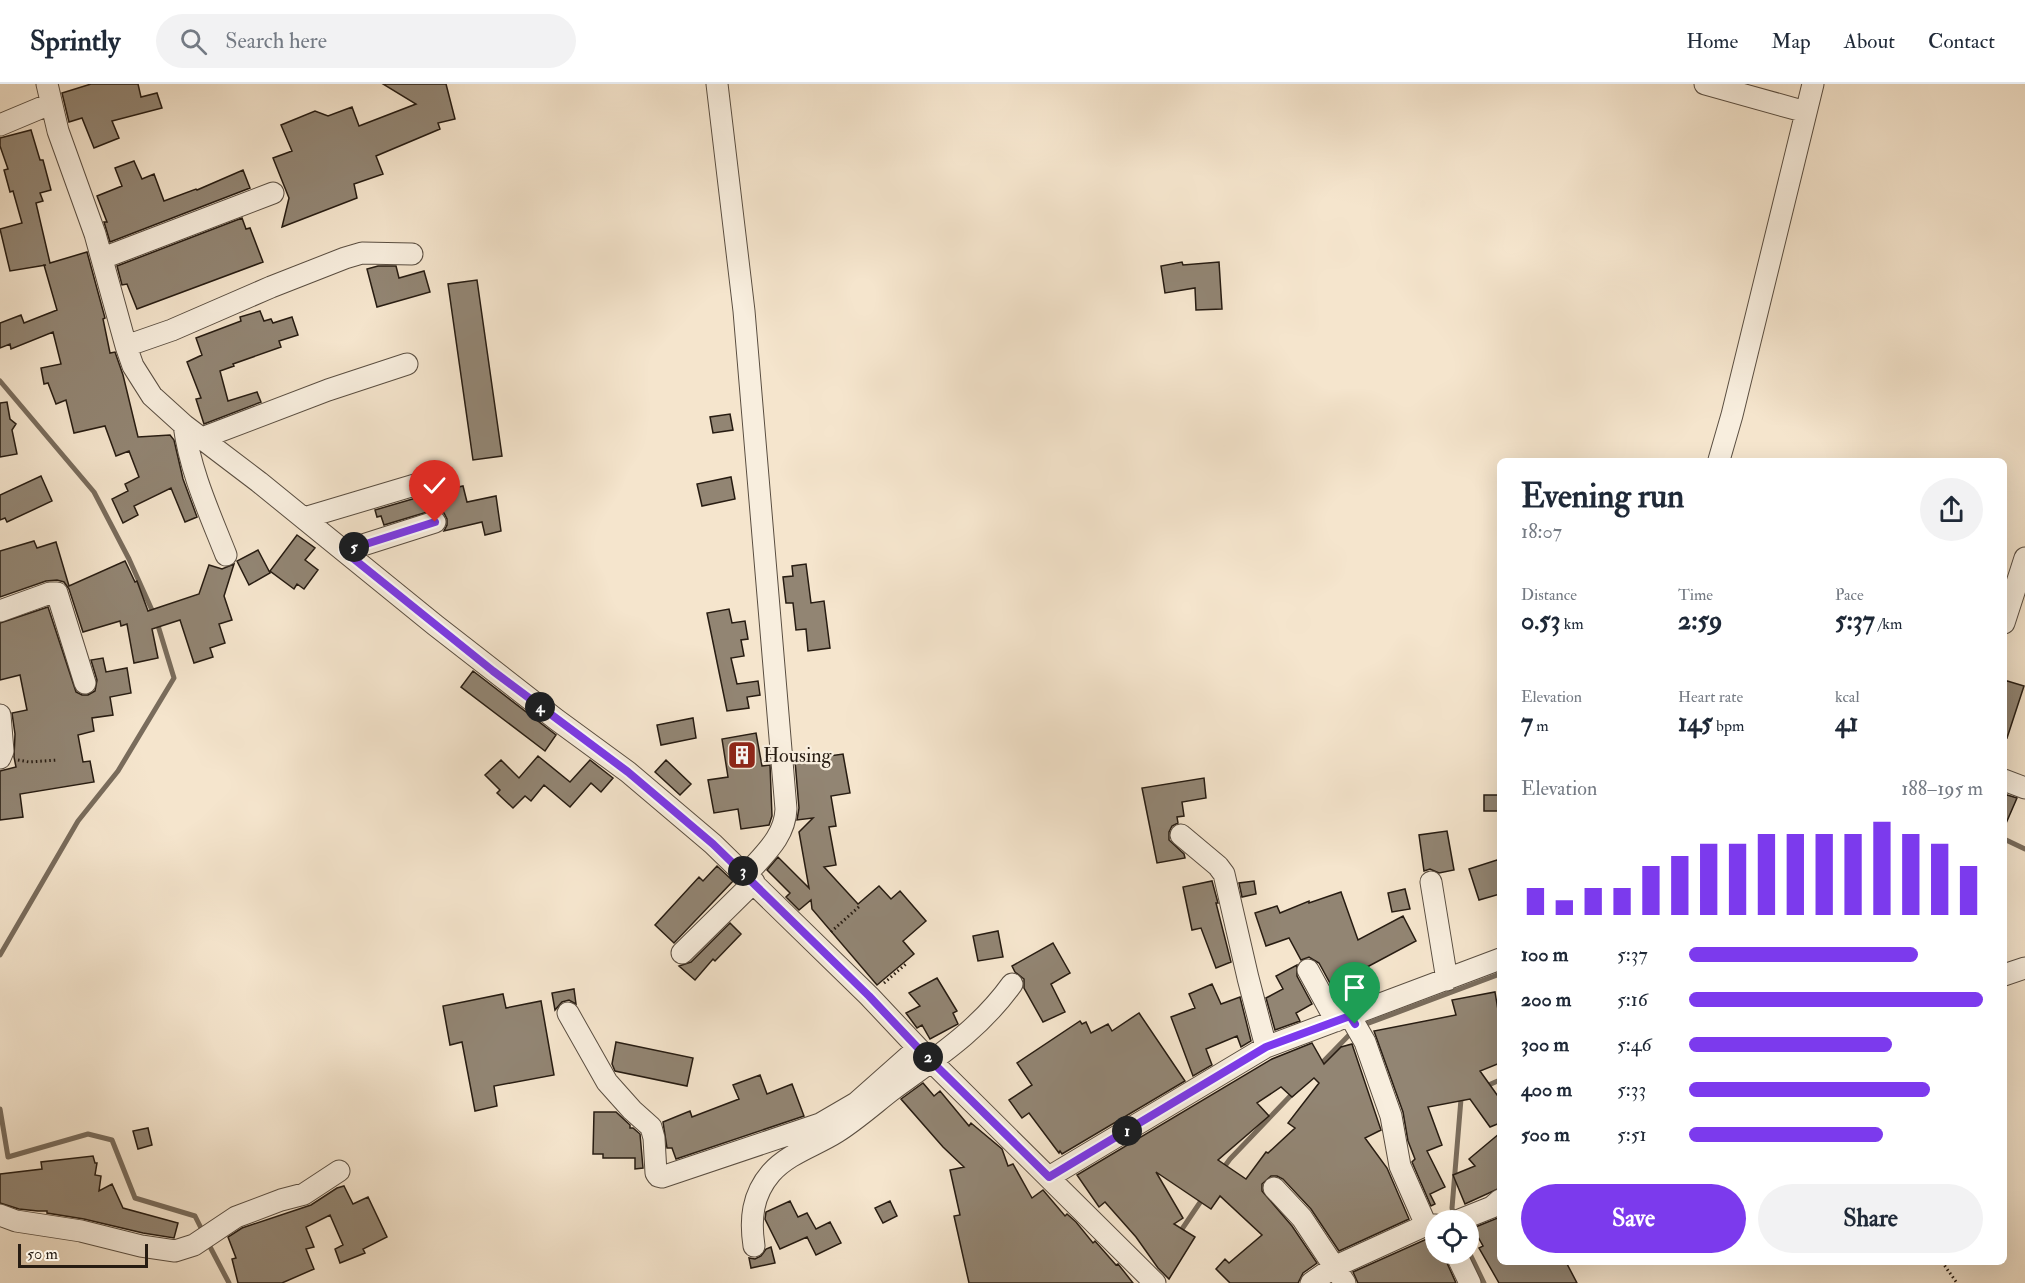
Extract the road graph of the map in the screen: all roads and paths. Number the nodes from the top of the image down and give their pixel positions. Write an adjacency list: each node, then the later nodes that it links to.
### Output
1 (717, 84): 30 (street)
2 (1705, 84): 5 (street)
3 (1813, 84): 5 (street)
4 (48, 94): 6 (street); 9 (street)
5 (1806, 112): 14 (street)
6 (0, 125)
7 (273, 193): 9 (street)
8 (412, 254): 10 (street)
9 (103, 258): 10 (street)
10 (126, 346): 12 (street)
11 (407, 364): 13 (street)
12 (184, 425): 13 (street); 19 (street)
13 (202, 438): 16 (street)
14 (1720, 458)
15 (428, 481): 16 (street)
16 (304, 518): 18 (street)
17 (435, 522): 18 (street)
18 (344, 551): 30 (street)
19 (225, 555)
20 (2025, 558): 22 (street)
21 (0, 611): 23 (street)
22 (2007, 614)
23 (85, 683)
24 (0, 715): 25 (street)
25 (1, 757): 26 (path)
26 (58, 760)
27 (2007, 781): 28 (street)
28 (2025, 788)
29 (1181, 834): 45 (street)
30 (750, 879): 33 (street); 34 (street)
31 (1431, 882): 40 (street)
32 (861, 905): 33 (path)
33 (816, 946): 42 (street)
34 (682, 953)
35 (1497, 960): 40 (street)
36 (908, 963): 42 (path)
37 (2025, 968): 39 (street)
38 (1308, 970): 44 (street)
39 (2007, 974)
40 (1448, 980): 44 (street)
41 (1012, 984): 46 (street)
42 (869, 996): 46 (street)
43 (568, 1013): 46 (street)
44 (1351, 1026): 45 (street); 52 (street)
45 (1266, 1047): 48 (street)
46 (925, 1054): 48 (street); 55 (street)
47 (339, 1171): 53 (street)
48 (1049, 1177): 59 (street)
49 (1274, 1188): 58 (street)
50 (1497, 1203): 51 (street)
51 (1479, 1212)
52 (1425, 1214)
53 (0, 1215)
54 (1425, 1228): 58 (street)
55 (754, 1246)
56 (1461, 1264): 61 (street)
57 (1944, 1265): 62 (path)
58 (1340, 1275): 60 (street)
59 (1150, 1278)
60 (1311, 1283)
61 (1470, 1283)
62 (1958, 1283)

